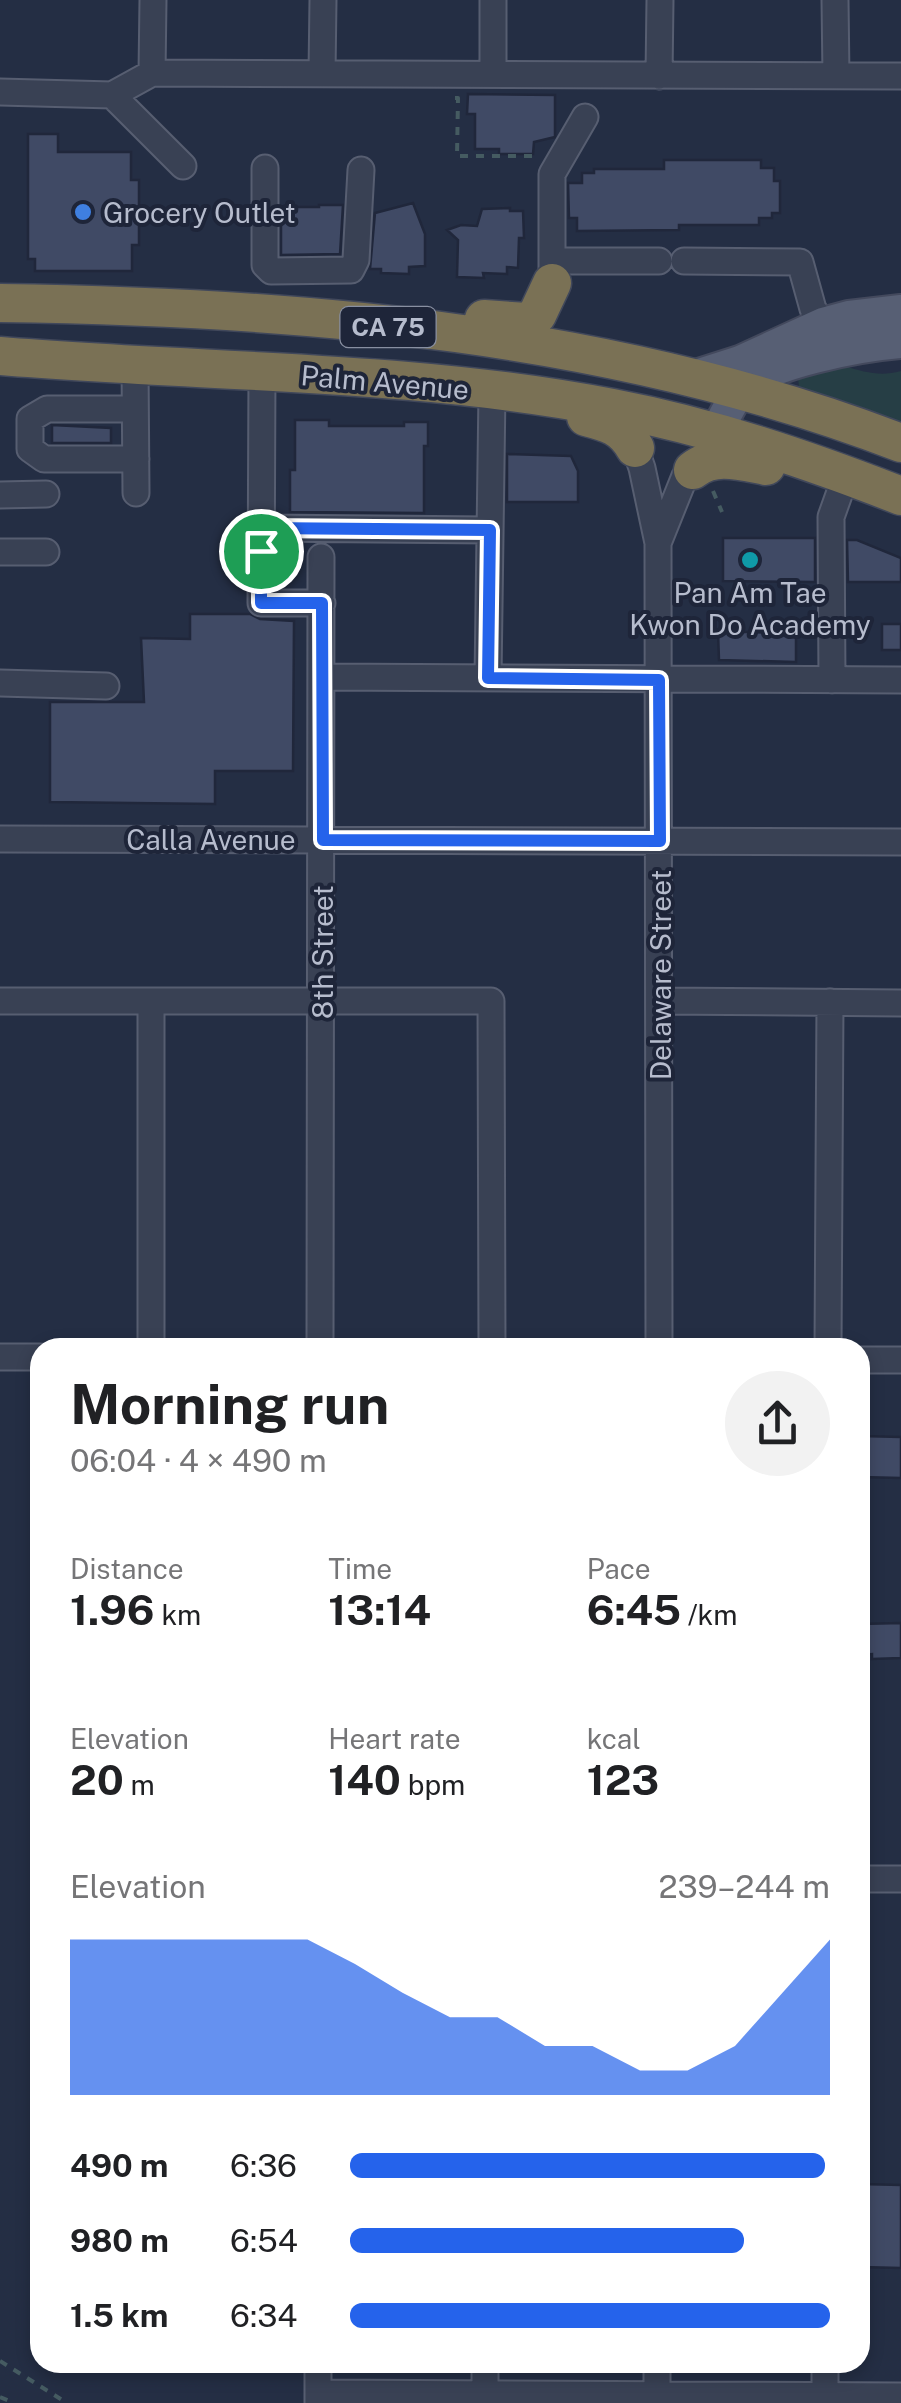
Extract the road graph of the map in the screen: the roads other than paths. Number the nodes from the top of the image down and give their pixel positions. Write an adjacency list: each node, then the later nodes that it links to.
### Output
1 (153, 0): 6 (street)
2 (322, 0): 7 (street)
3 (493, 0): 8 (street)
4 (660, 0): 9 (street)
5 (835, 0): 10 (street)
6 (152, 73): 7 (street); 13 (street)
7 (322, 73): 8 (street)
8 (492, 74): 9 (street)
9 (660, 76): 10 (street)
10 (836, 76): 11 (street)
11 (901, 76)
12 (0, 92): 13 (street)
13 (112, 95): 15 (street)
14 (585, 117): 18 (street)
15 (183, 166)
16 (265, 168): 17 (street)
17 (360, 170)
18 (552, 272): 20 (highway); 22 (street); 27 (highway)
19 (0, 303): 20 (highway, Palm Avenue / CA 75)
20 (248, 312): 27 (highway, Palm Avenue / CA 75)
21 (901, 312): 22 (main road)
22 (823, 324): 27 (main road)
23 (901, 342): 28 (main road)
24 (0, 356): 25 (highway, Palm Avenue / CA 75)
25 (134, 366): 26 (highway, Palm Avenue / CA 75); 30 (street)
26 (262, 372): 29 (highway, Palm Avenue / CA 75); 41 (street)
27 (675, 373): 28 (highway, Palm Avenue / CA 75)
28 (741, 389): 31 (main road); 32 (highway, CA 75)
29 (510, 393): 31 (highway, Palm Avenue / CA 75); 33 (highway); 42 (street)
30 (135, 408): 34 (street); 34 (street)
31 (716, 432): 35 (highway, CA 75)
32 (901, 443)
33 (635, 448): 43 (street, Delaware Street)
34 (136, 458): 37 (street)
35 (837, 472): 36 (highway); 40 (highway, CA 75); 51 (street)
36 (702, 478): 43 (street, Delaware Street)
37 (136, 493)
38 (46, 494): 39 (street)
39 (0, 495)
40 (901, 496)
41 (261, 528): 42 (street); 47 (street)
42 (490, 530): 49 (street)
43 (658, 543): 50 (street, Delaware Street)
44 (0, 552): 45 (street)
45 (46, 552)
46 (322, 557): 47 (street, 8th Street)
47 (322, 603): 48 (street, 8th Street)
48 (322, 678): 49 (street); 56 (street, 8th Street)
49 (488, 678): 50 (street)
50 (659, 680): 51 (street); 57 (street, Delaware Street)
51 (832, 680): 52 (street)
52 (901, 680)
53 (0, 683): 54 (street)
54 (106, 686)
55 (0, 839): 56 (street, Calla Avenue)
56 (323, 840): 57 (street, Calla Avenue); 62 (street, 8th Street)
57 (660, 841): 58 (street, Calla Avenue); 61 (street, Delaware Street)
58 (901, 842)
59 (0, 1000): 60 (street)
60 (151, 1001): 62 (street); 65 (street)
61 (660, 1001): 63 (street); 68 (street, Delaware Street)
62 (322, 1002): 66 (street, 8th Street); 67 (street)
63 (830, 1002): 64 (street); 69 (street)
64 (901, 1004)
65 (151, 1338)
66 (320, 1338)
67 (492, 1338)
68 (658, 1338)
69 (828, 1338)
70 (0, 1357): 71 (street)
71 (30, 1357)
72 (870, 1360): 73 (street)
73 (901, 1360)
74 (870, 1878): 75 (street)
75 (901, 1879)
76 (658, 2373): 82 (street)
77 (826, 2373): 78 (street)
78 (826, 2395): 79 (street); 82 (street)
79 (901, 2396)
80 (318, 2398): 81 (street)
81 (485, 2398): 82 (street)
82 (658, 2399)

